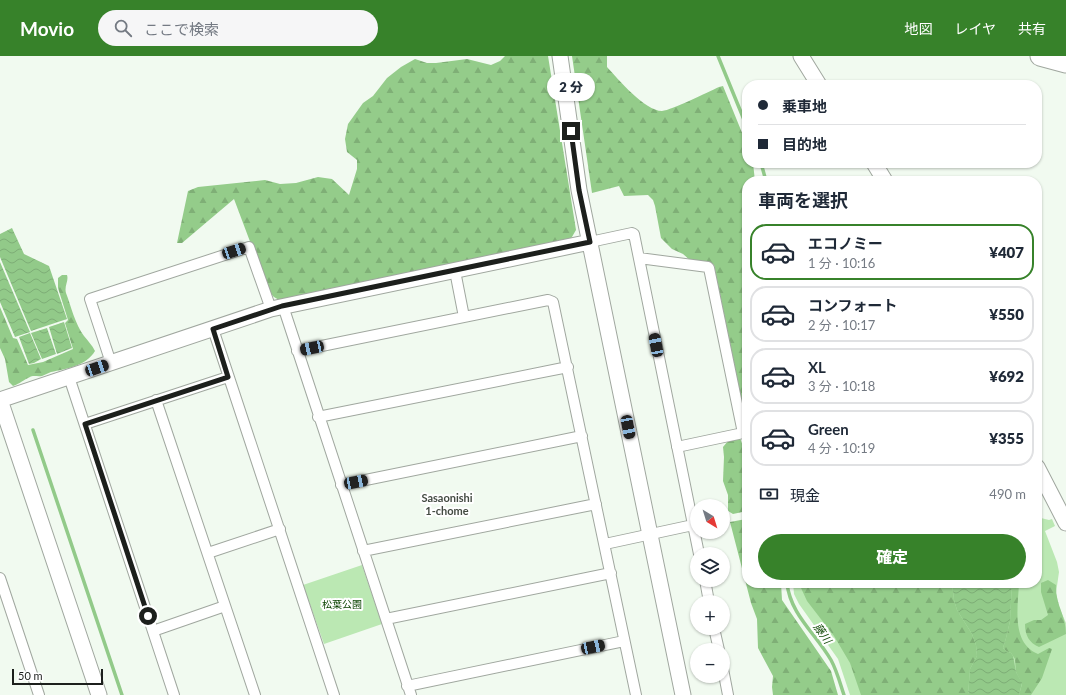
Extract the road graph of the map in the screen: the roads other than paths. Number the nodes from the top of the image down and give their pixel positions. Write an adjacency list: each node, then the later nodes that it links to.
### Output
1 (560, 56): 6 (street)
2 (800, 56): 5 (street)
3 (1040, 56): 4 (highway)
4 (1066, 63)
5 (816, 80)
6 (590, 242): 7 (street); 8 (street); 33 (street)
7 (639, 258): 21 (street); 24 (street)
8 (455, 271): 9 (street); 10 (street)
9 (277, 308): 11 (street); 12 (street); 13 (street)
10 (464, 316): 12 (street); 14 (street)
11 (213, 329): 13 (street); 16 (street)
12 (297, 351): 19 (street)
13 (111, 363): 15 (street)
14 (568, 367): 19 (street); 23 (street)
15 (69, 377): 17 (street); 20 (street)
16 (228, 377): 18 (street); 32 (street)
17 (0, 400): 46 (street)
18 (156, 400): 20 (street); 36 (street)
19 (318, 417): 26 (street)
20 (85, 424): 41 (street)
21 (742, 428)
22 (742, 433): 24 (street)
23 (582, 436): 26 (street); 27 (street)
24 (677, 447): 29 (street)
25 (1042, 475): 28 (street)
26 (341, 484): 35 (street)
27 (596, 504): 34 (street); 35 (street)
28 (1062, 507): 30 (street)
29 (690, 510)
30 (1066, 523)
31 (690, 526): 33 (street)
32 (280, 529): 36 (street); 49 (street)
33 (650, 534): 34 (street); 51 (street)
34 (605, 544): 37 (street)
35 (363, 552): 40 (street)
36 (208, 553): 39 (street)
37 (611, 572): 40 (street); 42 (street)
38 (0, 578): 45 (street)
39 (225, 606): 41 (street); 48 (street)
40 (386, 619): 44 (street)
41 (152, 631): 47 (street)
42 (624, 641): 44 (street); 50 (street)
43 (726, 683): 52 (street)
44 (409, 690)
45 (39, 695)
46 (99, 695)
47 (174, 695)
48 (255, 695)
49 (334, 695)
50 (636, 695)
51 (683, 695)
52 (728, 695)

